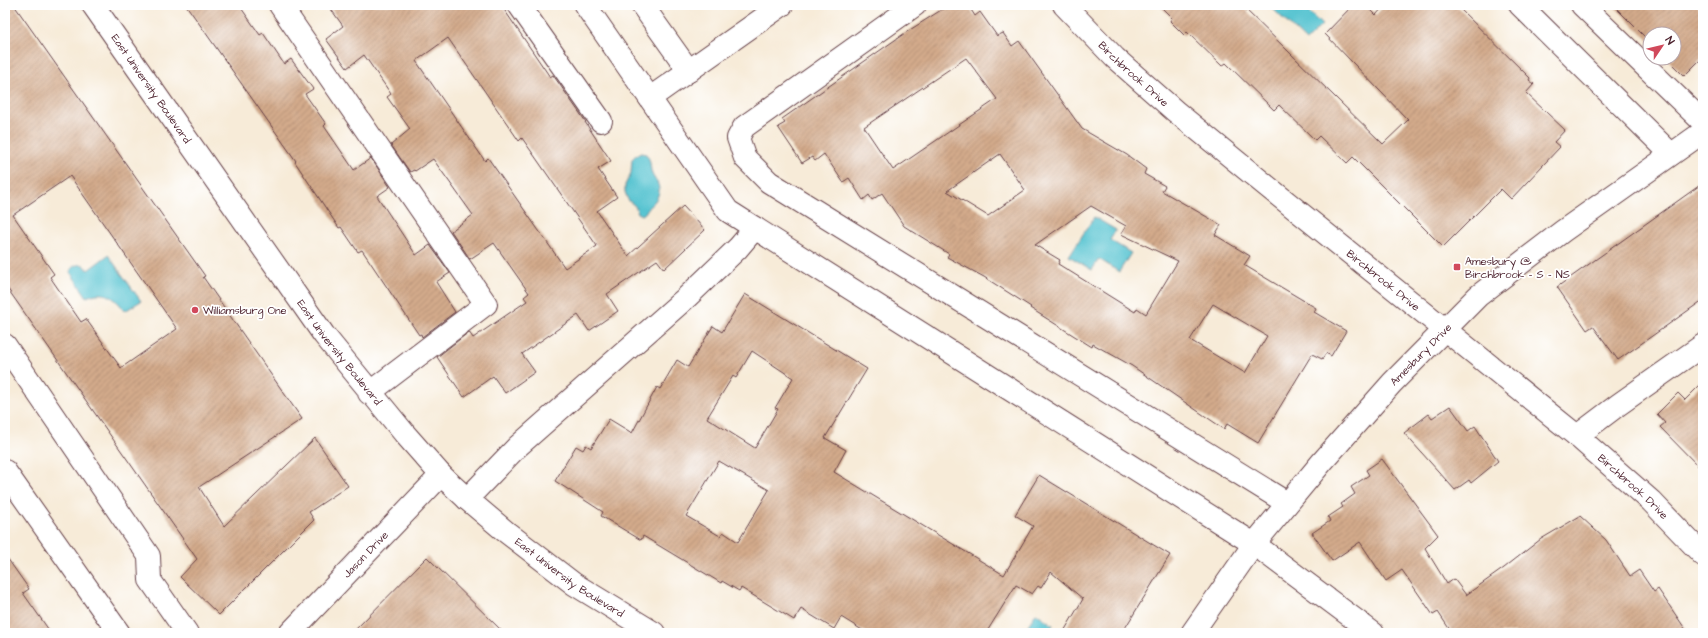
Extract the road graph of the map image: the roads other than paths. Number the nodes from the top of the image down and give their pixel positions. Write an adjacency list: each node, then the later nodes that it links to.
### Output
1 (93, 5): 21 (street, East University Boulevard)
2 (280, 5): 21 (street)
3 (519, 5): 13 (street)
4 (585, 5): 12 (street)
5 (642, 5): 11 (street)
6 (782, 5): 11 (street)
7 (915, 5): 26 (street)
8 (1064, 5): 18 (street, Birchbrook Drive)
9 (1520, 5): 16 (street)
10 (1582, 5): 14 (street)
11 (688, 71): 12 (street)
12 (650, 98): 17 (street)
13 (601, 120)
14 (1703, 122)
15 (1703, 132): 16 (street, Amesbury Drive)
16 (1671, 154): 18 (street, Amesbury Drive)
17 (755, 228): 25 (street); 27 (street)
18 (1445, 330): 22 (street, Birchbrook Drive); 26 (street, Amesbury Drive)
19 (5, 345): 30 (street)
20 (1703, 345): 22 (street)
21 (370, 393): 24 (street, East University Boulevard)
22 (1577, 436): 28 (street, Birchbrook Drive)
23 (5, 471): 29 (street)
24 (441, 475): 25 (street, East University Boulevard); 31 (street, Jason Drive)
25 (467, 499): 32 (street, East University Boulevard)
26 (1287, 503): 27 (street, Amesbury Drive)
27 (1254, 544): 33 (street, Amesbury Drive); 34 (street)
28 (1703, 556)
29 (119, 633)
30 (187, 633)
31 (290, 633)
32 (654, 633)
33 (1192, 633)
34 (1373, 633)

